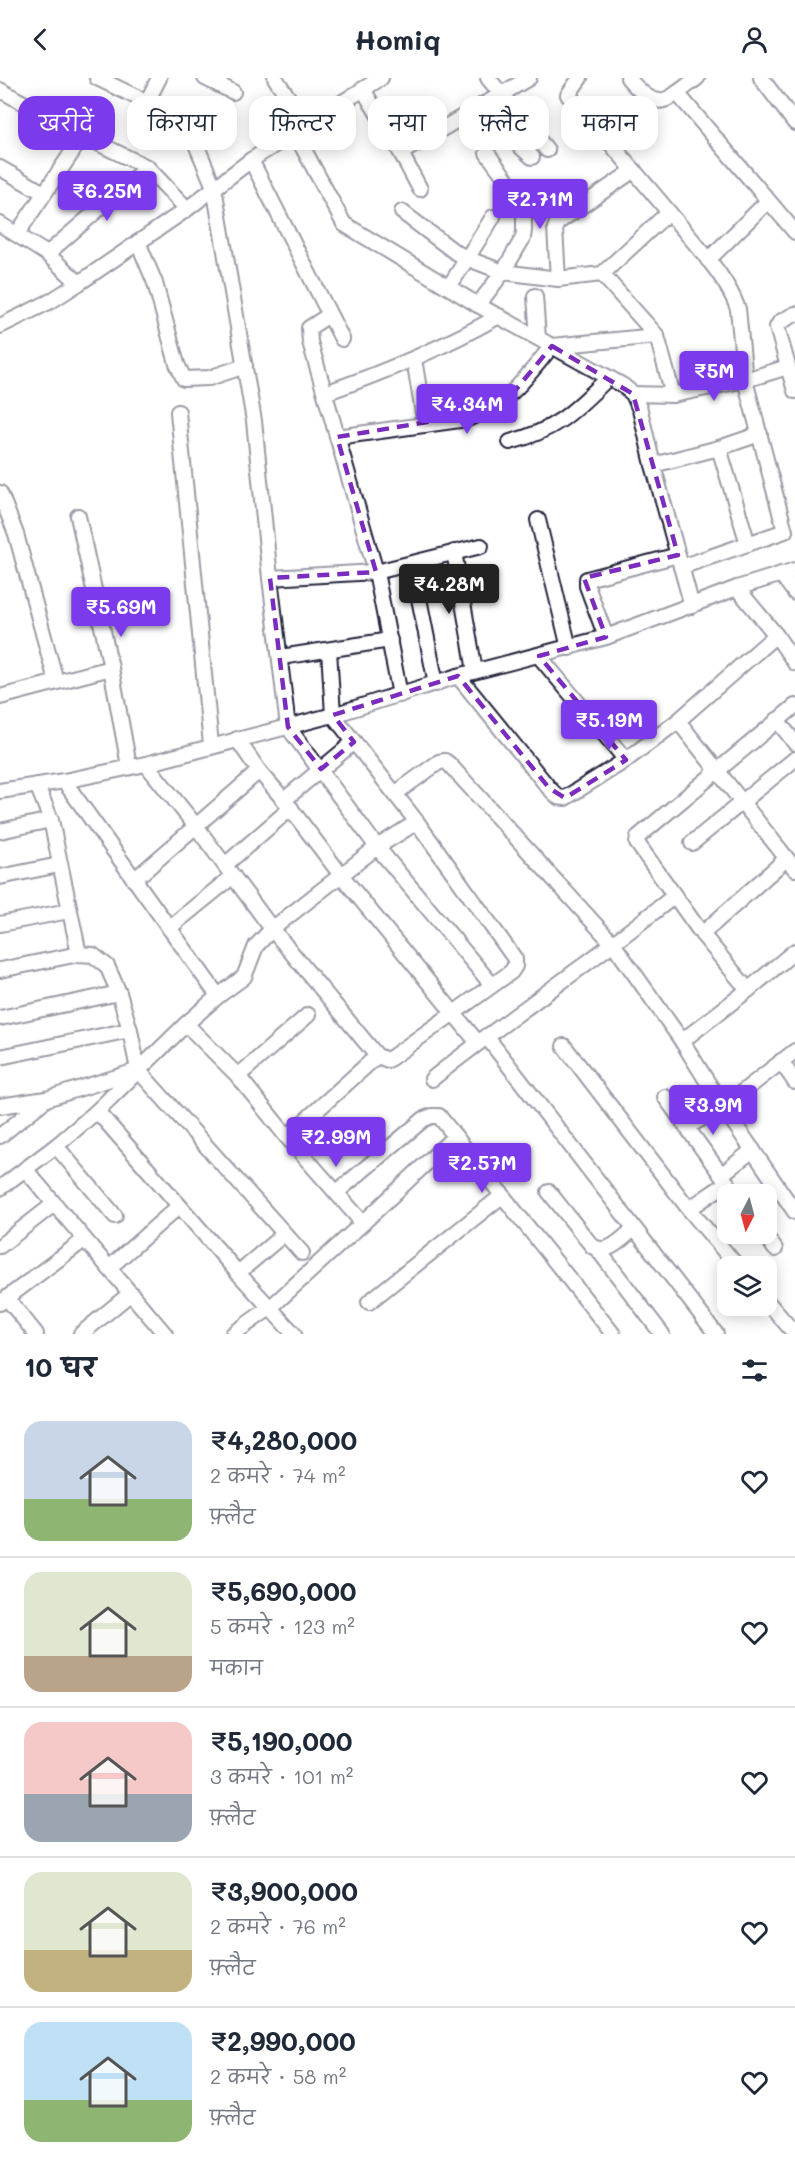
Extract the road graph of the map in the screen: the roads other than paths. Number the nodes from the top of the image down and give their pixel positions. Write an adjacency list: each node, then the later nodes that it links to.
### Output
1 (97, 78): 16 (street)
2 (159, 78): 17 (street)
3 (205, 78): 13 (street)
4 (275, 78): 18 (street)
5 (488, 78): 15 (street)
6 (529, 78): 15 (street)
7 (580, 78): 35 (street)
8 (628, 78): 14 (street)
9 (697, 78): 14 (street)
10 (761, 78): 22 (street)
11 (370, 82): 19 (street); 29 (street)
12 (0, 90): 20 (street)
13 (233, 92)
14 (677, 93): 39 (street)
15 (501, 95)
16 (134, 96)
17 (150, 96)
18 (288, 96)
19 (350, 96)
20 (18, 100)
21 (459, 119): 29 (street)
22 (795, 123)
23 (73, 150): 38 (street)
24 (112, 150): 33 (street)
25 (198, 150): 36 (street)
26 (267, 150): 32 (street)
27 (304, 150): 55 (street)
28 (524, 150): 31 (street)
29 (401, 153): 37 (street)
30 (487, 153): 51 (street)
31 (532, 157)
32 (251, 160): 36 (street); 59 (street)
33 (147, 167): 40 (street); 48 (street)
34 (0, 168): 38 (street)
35 (634, 170): 42 (street); 53 (street)
36 (214, 187): 40 (street); 67 (street)
37 (420, 189)
38 (44, 193): 46 (street)
39 (767, 202): 45 (street); 50 (street)
40 (187, 209): 47 (street)
41 (402, 212): 49 (street)
42 (669, 212): 50 (street); 52 (street)
43 (493, 217): 49 (street)
44 (0, 225): 46 (street)
45 (795, 232)
46 (17, 234): 48 (street)
47 (138, 242): 54 (street); 67 (street)
48 (47, 254): 54 (street)
49 (466, 258): 51 (street); 55 (street)
50 (708, 260): 70 (street)
51 (502, 272): 53 (street); 57 (street)
52 (602, 274): 53 (street); 62 (street)
53 (558, 279)
54 (79, 283): 61 (street)
55 (448, 287): 57 (street)
56 (535, 296): 63 (street)
57 (478, 305): 60 (street)
58 (795, 314): 68 (street)
59 (329, 315): 64 (street); 72 (street)
60 (499, 316): 63 (street); 66 (street)
61 (0, 326)
62 (657, 336): 65 (street); 74 (street)
63 (538, 338): 65 (street)
64 (342, 339)
65 (552, 346): 69 (street); 76 (street)
66 (414, 359): 72 (street); 76 (street)
67 (245, 366): 92 (street)
68 (788, 367): 70 (street); 71 (street)
69 (608, 378): 73 (street); 79 (street)
70 (745, 380): 74 (street); 77 (street)
71 (795, 391)
72 (325, 393): 78 (street)
73 (633, 394): 74 (street); 81 (street)
74 (673, 395)
75 (178, 412): 119 (street)
76 (425, 425): 78 (street)
77 (760, 434): 80 (street); 85 (street)
78 (338, 437): 90 (street)
79 (510, 442)
80 (719, 448): 81 (street); 85 (street)
81 (653, 465): 88 (street)
82 (0, 493): 107 (street)
83 (78, 516): 104 (street)
84 (538, 520): 99 (street)
85 (748, 544): 88 (street)
86 (481, 546): 87 (street)
87 (454, 552): 89 (street); 105 (street)
88 (680, 561): 95 (street); 97 (street)
89 (412, 563): 90 (street); 108 (street)
90 (376, 572): 92 (street); 98 (street)
91 (788, 572): 93 (street); 94 (street)
92 (270, 578): 102 (street)
93 (737, 588): 95 (street); 96 (street)
94 (795, 593)
95 (692, 606): 97 (street)
96 (776, 635): 103 (street); 114 (street)
97 (606, 637): 99 (street)
98 (390, 640): 100 (street); 109 (street)
99 (569, 648): 101 (street)
100 (329, 650): 102 (street); 112 (street)
101 (539, 656): 105 (street); 121 (street)
102 (280, 657): 115 (street)
103 (795, 663)
104 (111, 668): 107 (street); 123 (street)
105 (475, 671): 106 (street)
106 (458, 676): 108 (street); 121 (street)
107 (56, 681): 110 (street)
108 (436, 684): 109 (street)
109 (400, 695): 112 (street)
110 (0, 697)
111 (795, 706): 113 (street)
112 (333, 715): 115 (street); 117 (street)
113 (777, 720): 118 (street); 125 (street)
114 (678, 721): 121 (street); 125 (street)
115 (288, 727): 116 (street); 124 (street)
116 (237, 739): 119 (street); 126 (street)
117 (354, 742): 124 (street); 130 (street)
118 (795, 743)
119 (211, 746): 122 (street)
120 (795, 759): 131 (street)
121 (626, 760)
122 (146, 764): 123 (street); 135 (street)
123 (129, 766): 127 (street)
124 (321, 769): 132 (street); 138 (street)
125 (718, 769): 131 (street); 145 (street)
126 (259, 771): 132 (street); 135 (street)
127 (64, 781): 128 (street); 144 (street)
128 (38, 785): 129 (street); 133 (street)
129 (0, 791)
130 (396, 793): 134 (street); 151 (street)
131 (741, 802): 137 (street); 139 (street)
132 (287, 804): 141 (street); 142 (street)
133 (51, 820): 136 (street); 140 (street)
134 (417, 822): 138 (street); 155 (street)
135 (195, 825): 141 (street); 144 (street)
136 (0, 831)
137 (692, 843)
138 (377, 846): 142 (street); 155 (street)
139 (791, 864): 150 (street)
140 (59, 865): 143 (street); 146 (street)
141 (229, 870): 148 (street); 149 (street)
142 (341, 874): 149 (street); 159 (street)
143 (0, 877)
144 (134, 880): 148 (street)
145 (674, 896): 150 (street); 151 (street)
146 (69, 911): 147 (street); 153 (street)
147 (0, 924)
148 (169, 928): 158 (street)
149 (272, 929): 158 (street); 168 (street)
150 (702, 934): 156 (street)
151 (614, 945): 164 (street); 165 (street)
152 (795, 951): 156 (street)
153 (79, 954): 154 (street); 157 (street)
154 (0, 970)
155 (492, 985): 159 (street)
156 (748, 990): 165 (street)
157 (119, 993): 161 (street); 163 (street)
158 (218, 996): 162 (street)
159 (454, 1013): 164 (street); 168 (street)
160 (308, 1015): 172 (street)
161 (0, 1018)
162 (186, 1024): 171 (street); 172 (street)
163 (130, 1030): 169 (street); 171 (street)
164 (482, 1039): 173 (street); 199 (street)
165 (682, 1041): 178 (street)
166 (564, 1046): 195 (street)
167 (795, 1051): 170 (street)
168 (377, 1056): 183 (street)
169 (0, 1057)
170 (781, 1061): 174 (street); 178 (street)
171 (138, 1070): 176 (street); 179 (street); 200 (street)
172 (238, 1076): 183 (street)
173 (432, 1079)
174 (795, 1082)
175 (665, 1097): 180 (street)
176 (46, 1099): 177 (street); 181 (street)
177 (0, 1106)
178 (723, 1107): 180 (street); 185 (street)
179 (97, 1111): 184 (street); 194 (street)
180 (687, 1127): 187 (street)
181 (0, 1136)
182 (456, 1136): 190 (street); 192 (street); 198 (street)
183 (287, 1137): 190 (street)
184 (56, 1146): 186 (street); 197 (street)
185 (753, 1150): 187 (street); 196 (street)
186 (25, 1169): 188 (street); 193 (street)
187 (728, 1184)
188 (0, 1188)
189 (717, 1191): 195 (street)
190 (337, 1192): 198 (street)
191 (549, 1192): 205 (street)
192 (503, 1195): 212 (street); 220 (street)
193 (54, 1204): 201 (street); 203 (street)
194 (179, 1206): 208 (street); 209 (street)
195 (689, 1209): 207 (street)
196 (795, 1212)
197 (115, 1216)
198 (363, 1223): 213 (street)
199 (633, 1229): 205 (street); 222 (street)
200 (284, 1234): 206 (street); 209 (street)
201 (84, 1240): 208 (street); 211 (street)
202 (772, 1244): 204 (street)
203 (0, 1245)
204 (775, 1249)
205 (599, 1251): 221 (street)
206 (302, 1253)
207 (729, 1256)
208 (109, 1268): 210 (street)
209 (238, 1273): 213 (street)
210 (131, 1293): 215 (street); 217 (street)
211 (3, 1301): 216 (street)
212 (369, 1302)
213 (271, 1307): 218 (street); 219 (street)
214 (777, 1313): 223 (street)
215 (157, 1331)
216 (36, 1334)
217 (81, 1334)
218 (233, 1334)
219 (294, 1334)
220 (613, 1334)
221 (662, 1334)
222 (716, 1334)
223 (795, 1334)

